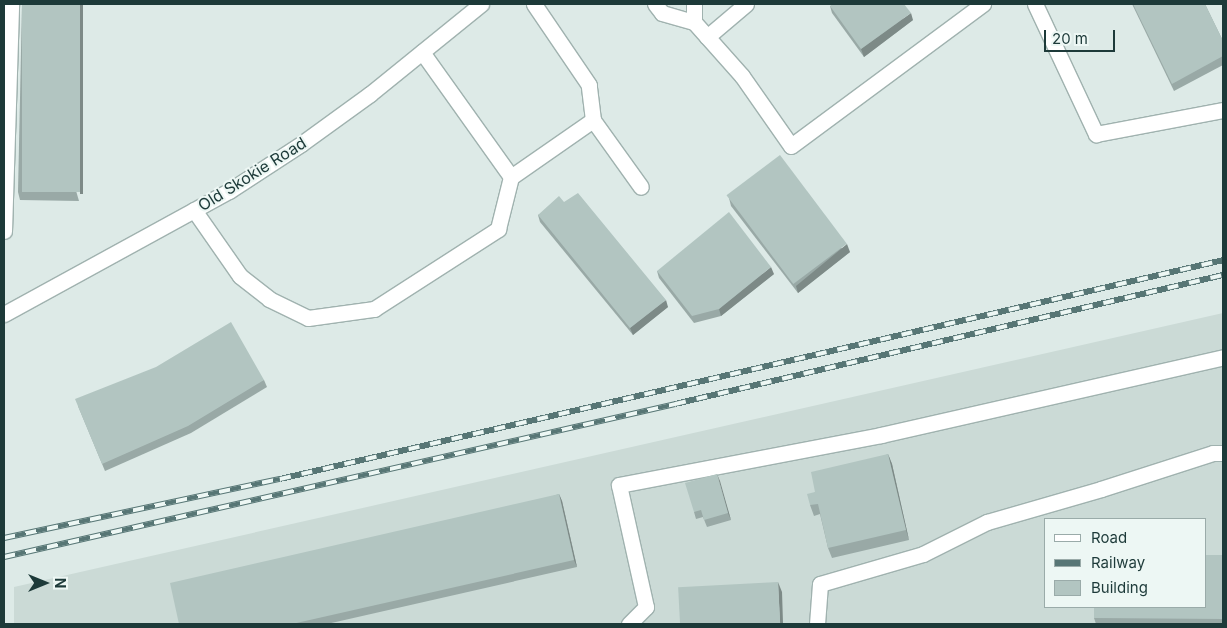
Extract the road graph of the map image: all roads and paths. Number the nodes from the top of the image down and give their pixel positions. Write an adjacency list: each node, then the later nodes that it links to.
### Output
1 (11, 4): 12 (street)
2 (481, 4): 11 (street, Old Skokie Road)
3 (534, 4): 14 (street)
4 (655, 4): 9 (street)
5 (694, 4): 9 (street)
6 (746, 4): 10 (street)
7 (983, 4): 10 (street)
8 (1035, 4): 13 (street)
9 (694, 22): 10 (street)
10 (707, 37)
11 (422, 52): 15 (street); 17 (street, Old Skokie Road)
12 (5, 91): 18 (street)
13 (1223, 110)
14 (593, 120): 15 (street); 16 (street)
15 (511, 177): 17 (street)
16 (641, 187)
17 (194, 210): 19 (street, Old Skokie Road)
18 (4, 231)
19 (4, 314)
20 (1223, 357): 22 (street)
21 (1223, 453): 23 (street)
22 (629, 624)
23 (817, 624)

